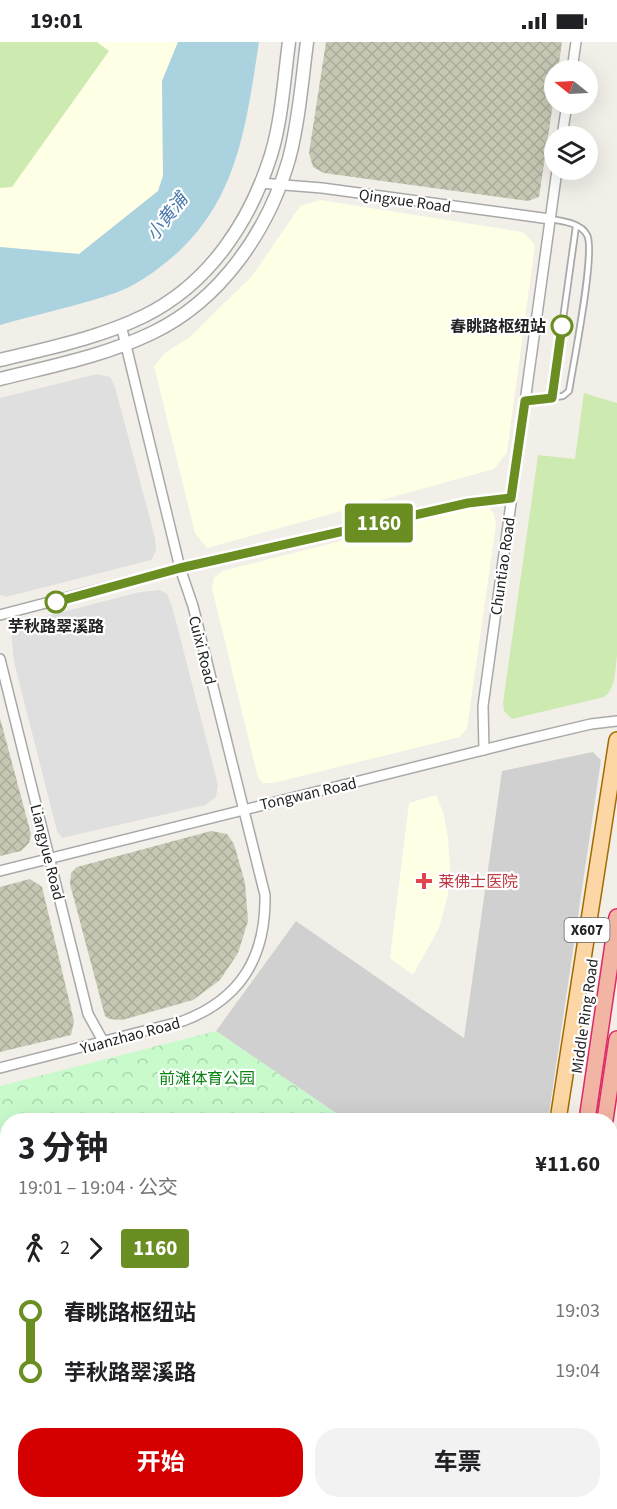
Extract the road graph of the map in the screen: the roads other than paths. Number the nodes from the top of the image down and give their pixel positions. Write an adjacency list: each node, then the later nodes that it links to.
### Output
1 (289, 42): 6 (street)
2 (307, 42): 7 (street)
3 (576, 42): 4 (street)
4 (573, 60)
5 (556, 180): 8 (street, Chuntiao Road)
6 (260, 183): 7 (street, Qingxue Road); 10 (street)
7 (279, 186): 8 (street, Qingxue Road); 11 (street)
8 (550, 219): 9 (lane); 15 (street, Chuntiao Road)
9 (576, 226): 14 (lane); 14 (lane)
10 (121, 325): 11 (street, Cuixi Road); 12 (street)
11 (126, 343): 13 (street); 17 (street, Cuixi Road)
12 (0, 360)
13 (0, 379)
14 (552, 398): 15 (lane)
15 (525, 401): 16 (street, Chuntiao Road)
16 (511, 498): 17 (street); 22 (street, Chuntiao Road)
17 (180, 568): 18 (street); 23 (street, Cuixi Road)
18 (0, 615)
19 (0, 659): 24 (street, Liangyue Road)
20 (617, 721): 22 (street, Tongwan Road)
21 (617, 740): 31 (main road, X607)
22 (484, 750): 23 (street, Tongwan Road)
23 (244, 808): 24 (street, Tongwan Road); 27 (street, Cuixi Road)
24 (50, 858): 25 (street, Tongwan Road); 29 (street, Liangyue Road)
25 (0, 871)
26 (617, 918): 32 (highway, Middle Ring Road)
27 (246, 975): 29 (street, Yuanzhao Road)
28 (617, 1039): 33 (highway)
29 (103, 1041): 30 (street, Yuanzhao Road)
30 (0, 1068)
31 (559, 1113)
32 (588, 1113)
33 (606, 1113)

